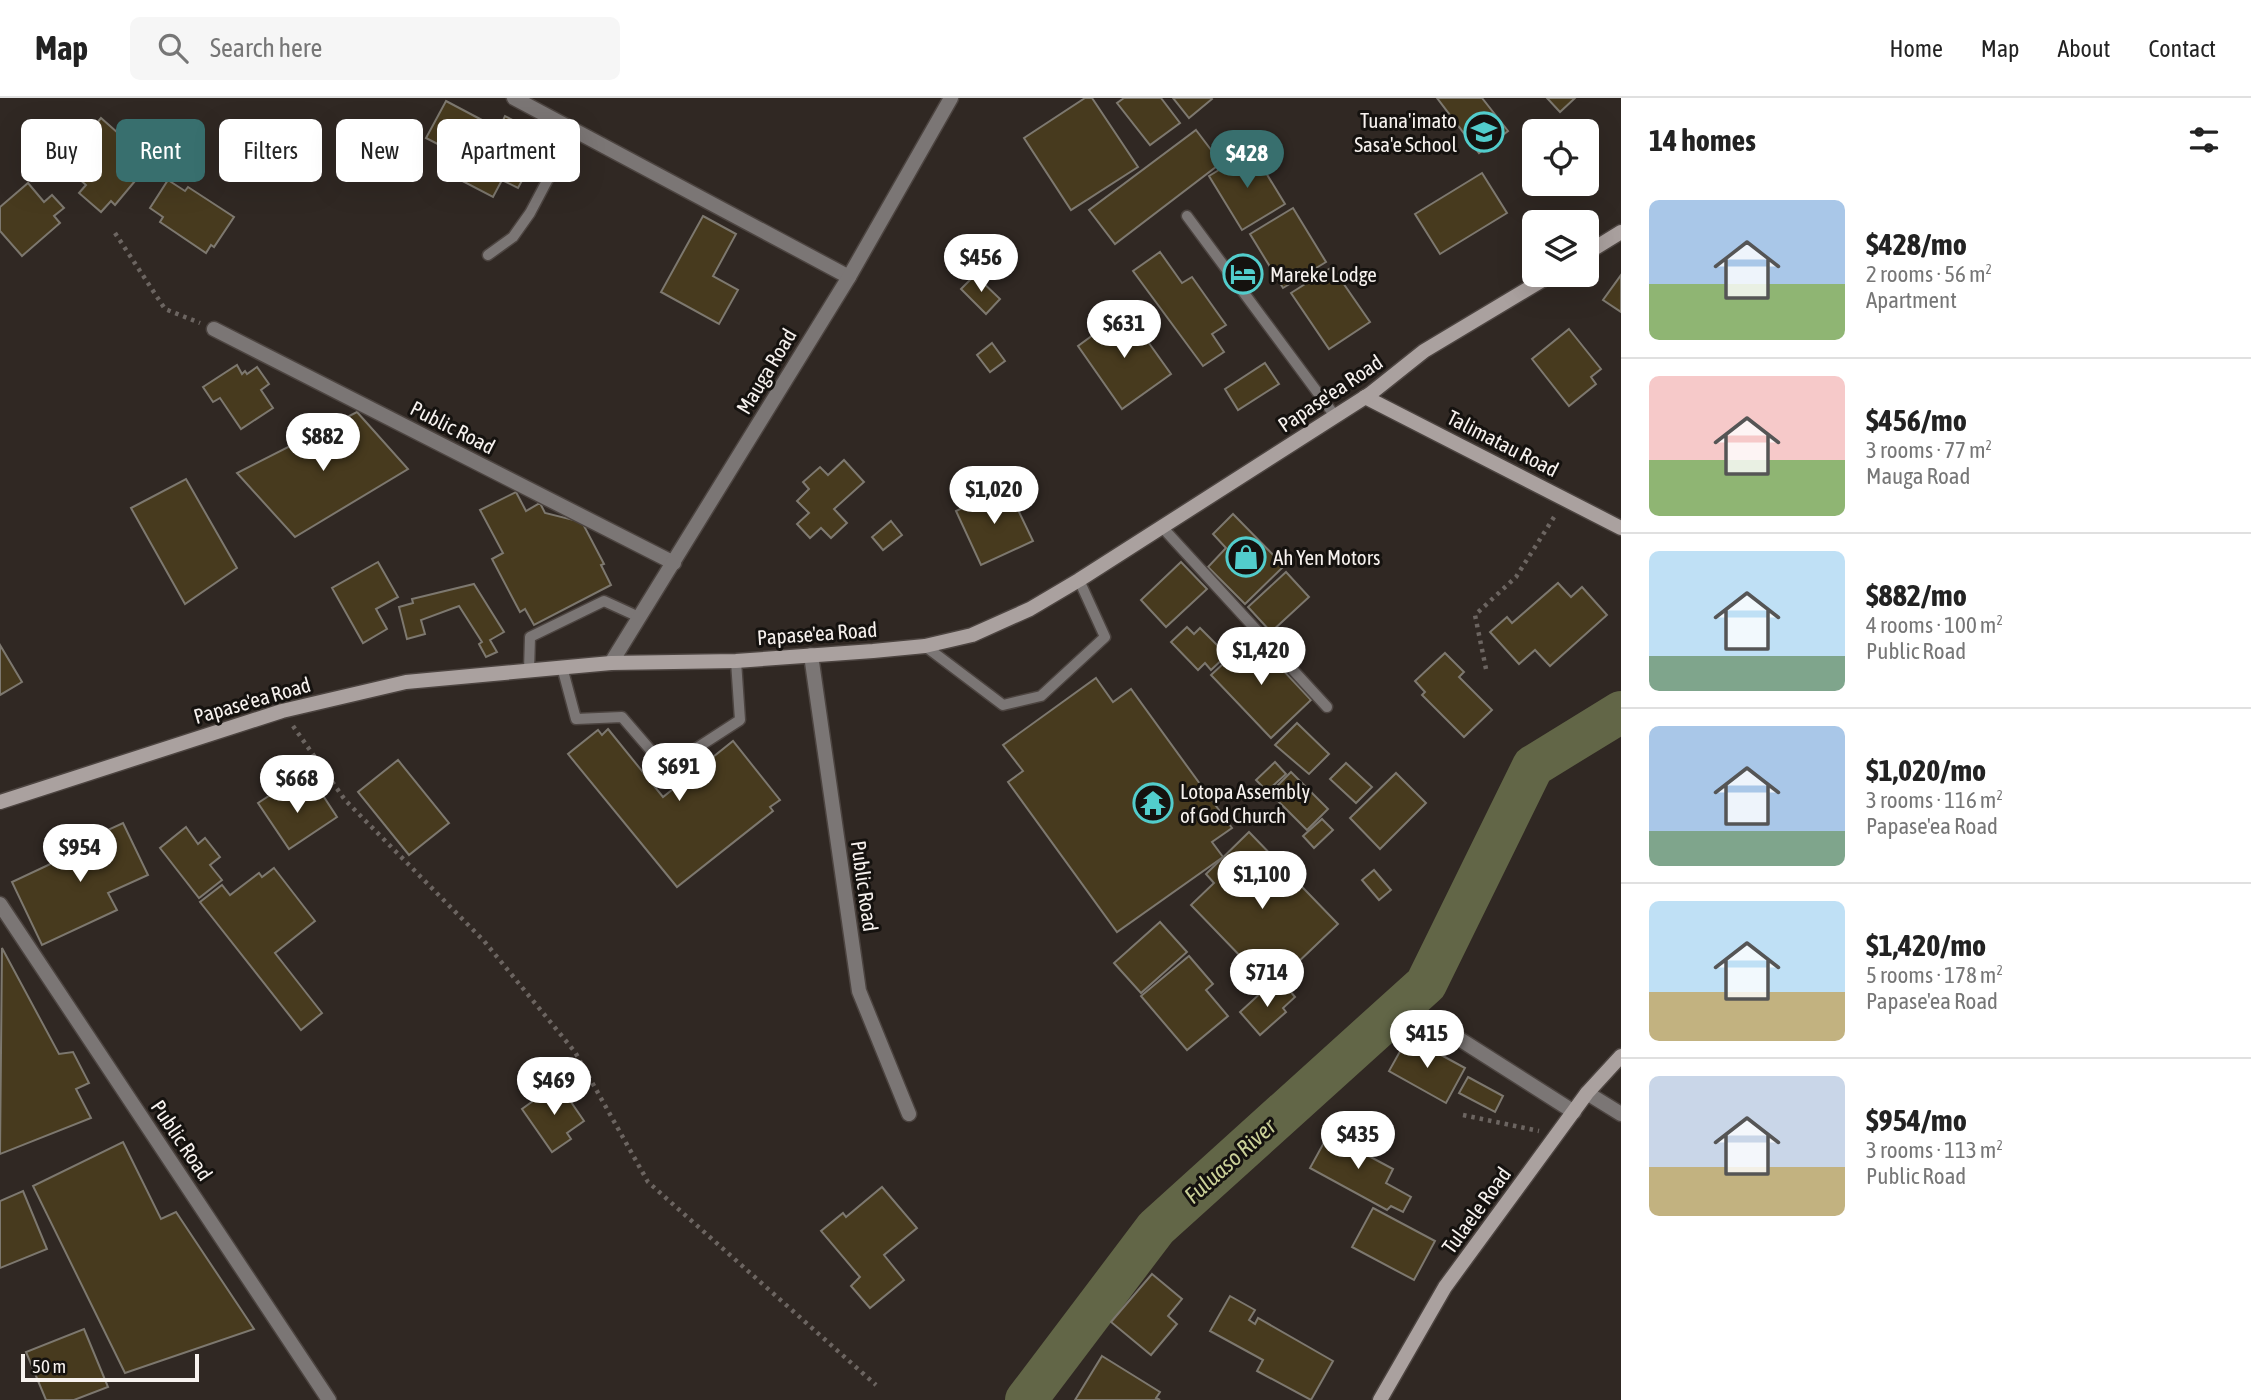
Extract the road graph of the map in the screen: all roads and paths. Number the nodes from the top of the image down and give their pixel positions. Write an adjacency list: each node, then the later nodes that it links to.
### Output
1 (514, 98): 3 (street)
2 (951, 98): 11 (street, Mauga Road)
3 (553, 119)
4 (580, 133): 11 (street)
5 (546, 182): 10 (lane)
6 (1187, 216): 15 (lane)
7 (1621, 232): 9 (main road)
8 (115, 233): 13 (path)
9 (1599, 246)
10 (488, 255)
11 (849, 277): 19 (street, Mauga Road)
12 (1531, 287): 14 (main road, Papase'ea Road)
13 (214, 329): 19 (street, Public Road)
14 (1365, 397): 15 (main road, Papase'ea Road); 16 (main road, Talimatau Road)
15 (1335, 416): 17 (main road, Papase'ea Road)
16 (1565, 498): 18 (main road, Talimatau Road); 27 (path)
17 (1162, 527): 20 (main road, Papase'ea Road); 29 (lane)
18 (1621, 528)
19 (674, 563): 21 (street, Mauga Road)
20 (1079, 580): 22 (main road, Papase'ea Road); 22 (lane)
21 (639, 618): 25 (street, Mauga Road); 28 (lane)
22 (925, 646): 23 (main road, Papase'ea Road)
23 (811, 655): 24 (main road, Papase'ea Road); 37 (street, Public Road)
24 (736, 661): 25 (main road, Papase'ea Road); 26 (lane)
25 (611, 663): 26 (main road, Papase'ea Road)
26 (562, 667): 28 (main road, Papase'ea Road)
27 (1486, 669)
28 (529, 670): 30 (main road, Papase'ea Road)
29 (1327, 707)
30 (282, 711): 31 (main road, Papase'ea Road); 41 (path)
31 (0, 802)
32 (0, 904): 42 (street, Public Road)
33 (1450, 1033): 36 (street)
34 (1621, 1056): 35 (main road, Tulaele Road)
35 (1587, 1093): 36 (main road, Tulaele Road); 38 (street)
36 (1574, 1112): 40 (main road, Tulaele Road)
37 (909, 1114)
38 (1621, 1114)
39 (1463, 1115): 40 (path)
40 (1557, 1135): 43 (main road, Tulaele Road)
41 (876, 1385)
42 (329, 1400)
43 (1380, 1400)

